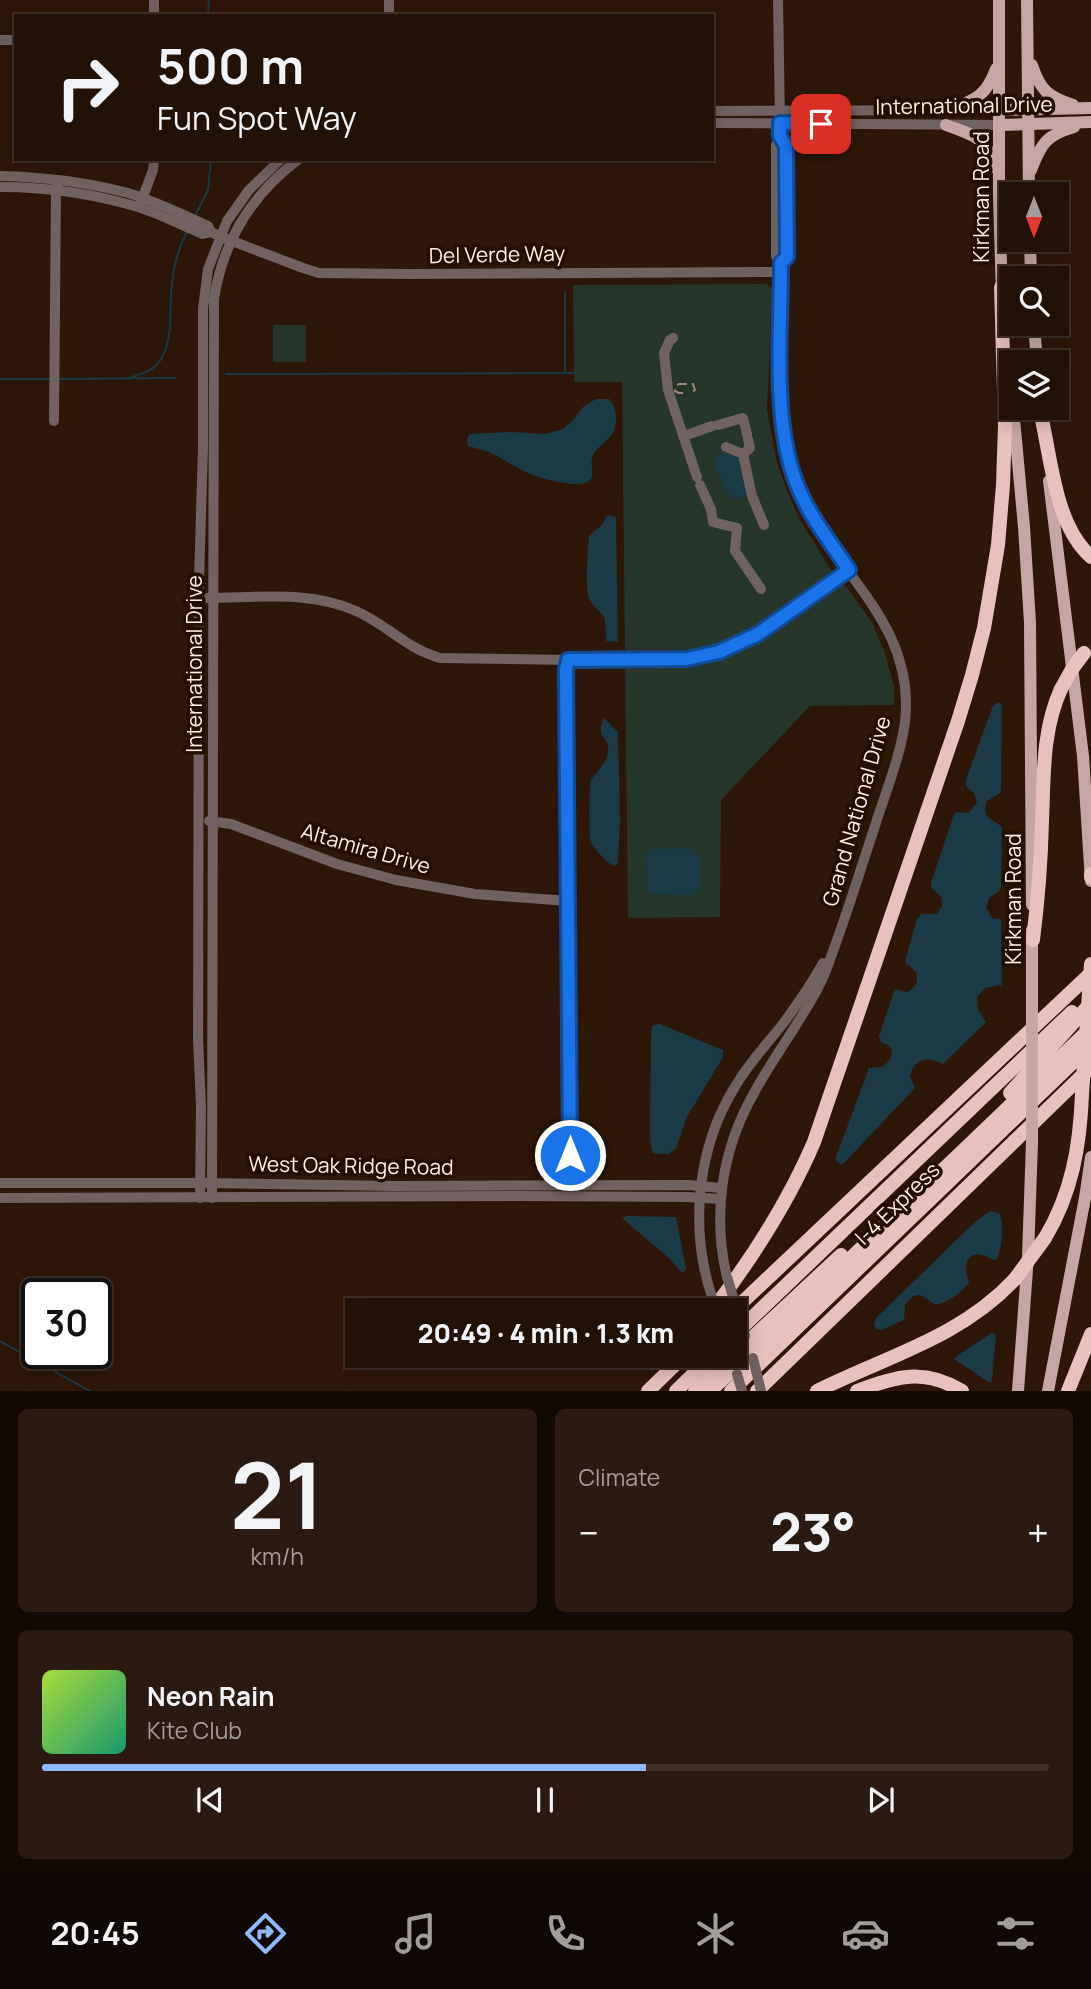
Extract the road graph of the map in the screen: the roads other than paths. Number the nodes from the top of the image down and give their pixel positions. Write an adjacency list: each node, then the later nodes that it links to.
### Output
1 (778, 0): 11 (street, Grand National Drive)
2 (999, 0): 5 (main road, Kirkman Road)
3 (1027, 0): 4 (main road)
4 (1028, 51): 6 (main road); 7 (main road)
5 (1000, 59): 8 (main road); 9 (main road, Kirkman Road)
6 (1086, 108): 7 (main road, International Drive)
7 (1028, 109): 9 (main road, International Drive); 15 (main road)
8 (951, 110): 9 (street, International Drive); 11 (street, International Drive)
9 (1000, 110): 17 (main road, Kirkman Road)
10 (714, 111): 11 (street, International Drive)
11 (780, 111): 14 (street, Grand National Drive)
12 (1089, 122): 15 (main road, International Drive); 23 (main road)
13 (714, 123): 14 (street, International Drive)
14 (780, 123): 16 (street, International Drive); 31 (street, Grand National Drive)
15 (1028, 124): 17 (main road, International Drive); 23 (main road)
16 (946, 125): 17 (street, International Drive); 21 (main road)
17 (1000, 125): 21 (main road, Kirkman Road)
18 (154, 161): 27 (street)
19 (279, 161): 28 (street, International Drive)
20 (297, 161): 29 (street, International Drive)
21 (999, 175): 30 (main road, Kirkman Road)
22 (0, 176): 25 (street, Del Verde Way)
23 (1028, 176): 24 (main road)
24 (1028, 182)
25 (57, 185): 26 (street, Del Verde Way); 27 (street, Del Verde Way); 37 (street)
26 (0, 187)
27 (141, 203): 28 (street, Del Verde Way)
28 (215, 234): 29 (street, Del Verde Way); 45 (street, International Drive)
29 (230, 241): 31 (street, Del Verde Way); 46 (street, International Drive)
30 (1001, 266)
31 (781, 268): 43 (street, Grand National Drive)
32 (1002, 336): 80 (highway)
33 (673, 338): 38 (street)
34 (1014, 420): 54 (main road, Kirkman Road)
35 (1043, 420): 42 (highway)
36 (1043, 420): 51 (main road)
37 (54, 421)
38 (684, 436): 40 (street); 44 (street)
39 (726, 447): 40 (street)
40 (743, 454): 41 (street)
41 (764, 526)
42 (1091, 557)
43 (849, 570): 48 (street); 53 (street, Grand National Drive)
44 (761, 589)
45 (199, 597): 46 (street); 49 (street, International Drive)
46 (214, 598): 48 (street); 50 (street, International Drive)
47 (1087, 649): 54 (highway, bridge)
48 (568, 660): 52 (street)
49 (199, 821): 50 (street, Altamira Drive); 55 (street, International Drive)
50 (213, 821): 52 (street, Altamira Drive); 59 (street, International Drive)
51 (1091, 877)
52 (568, 901): 71 (street)
53 (838, 938): 72 (street, Grand National Drive); 73 (street, Grand National Drive)
54 (1033, 940): 84 (main road, Kirkman Road, bridge)
55 (198, 955): 58 (street, International Drive); 59 (street)
56 (1091, 963): 63 (highway); 103 (highway, bridge)
57 (1091, 973): 63 (highway)
58 (198, 983): 62 (street); 69 (street, International Drive)
59 (213, 985): 62 (street, International Drive)
60 (1091, 994): 85 (highway, I-4 Express)
61 (1091, 1003): 86 (highway)
62 (212, 1016): 70 (street, International Drive)
63 (1045, 1017): 82 (highway)
64 (1091, 1028): 87 (highway)
65 (1091, 1045): 100 (highway, I-4 Express)
66 (1091, 1068): 102 (highway)
67 (1091, 1157): 108 (main road)
68 (0, 1183): 69 (street, West Oak Ridge Road)
69 (201, 1183): 70 (street, West Oak Ridge Road); 76 (street, International Drive)
70 (212, 1183): 71 (street, West Oak Ridge Road); 77 (street, International Drive)
71 (571, 1185): 72 (street, West Oak Ridge Road)
72 (702, 1185): 73 (street, West Oak Ridge Road); 74 (street, Grand National Drive)
73 (722, 1188): 78 (street, Grand National Drive)
74 (701, 1197): 77 (street, West Oak Ridge Road); 78 (street, West Oak Ridge Road); 79 (street, Grand National Drive)
75 (0, 1198): 76 (street, West Oak Ridge Road)
76 (200, 1198): 77 (street, West Oak Ridge Road)
77 (212, 1198)
78 (720, 1199): 81 (street, Grand National Drive, bridge)
79 (711, 1298)
80 (720, 1298)
81 (733, 1298)
82 (747, 1298)
83 (1091, 1335): 109 (highway)
84 (1022, 1341): 106 (main road, Kirkman Road); 107 (main road)
85 (747, 1344)
86 (747, 1344)
87 (747, 1344)
88 (747, 1349): 102 (street, Grand National Drive, bridge)
89 (670, 1368): 95 (highway)
90 (672, 1368): 95 (highway)
91 (700, 1368): 97 (highway)
92 (724, 1368): 98 (highway)
93 (728, 1368): 99 (highway)
94 (735, 1368): 101 (street, bridge)
95 (667, 1373): 96 (highway)
96 (648, 1391)
97 (676, 1391)
98 (695, 1391)
99 (710, 1391)
100 (731, 1391)
101 (742, 1391)
102 (759, 1391)
103 (817, 1391)
104 (858, 1391): 105 (highway)
105 (962, 1391)
106 (1018, 1391)
107 (1026, 1391)
108 (1048, 1391)
109 (1068, 1391)

